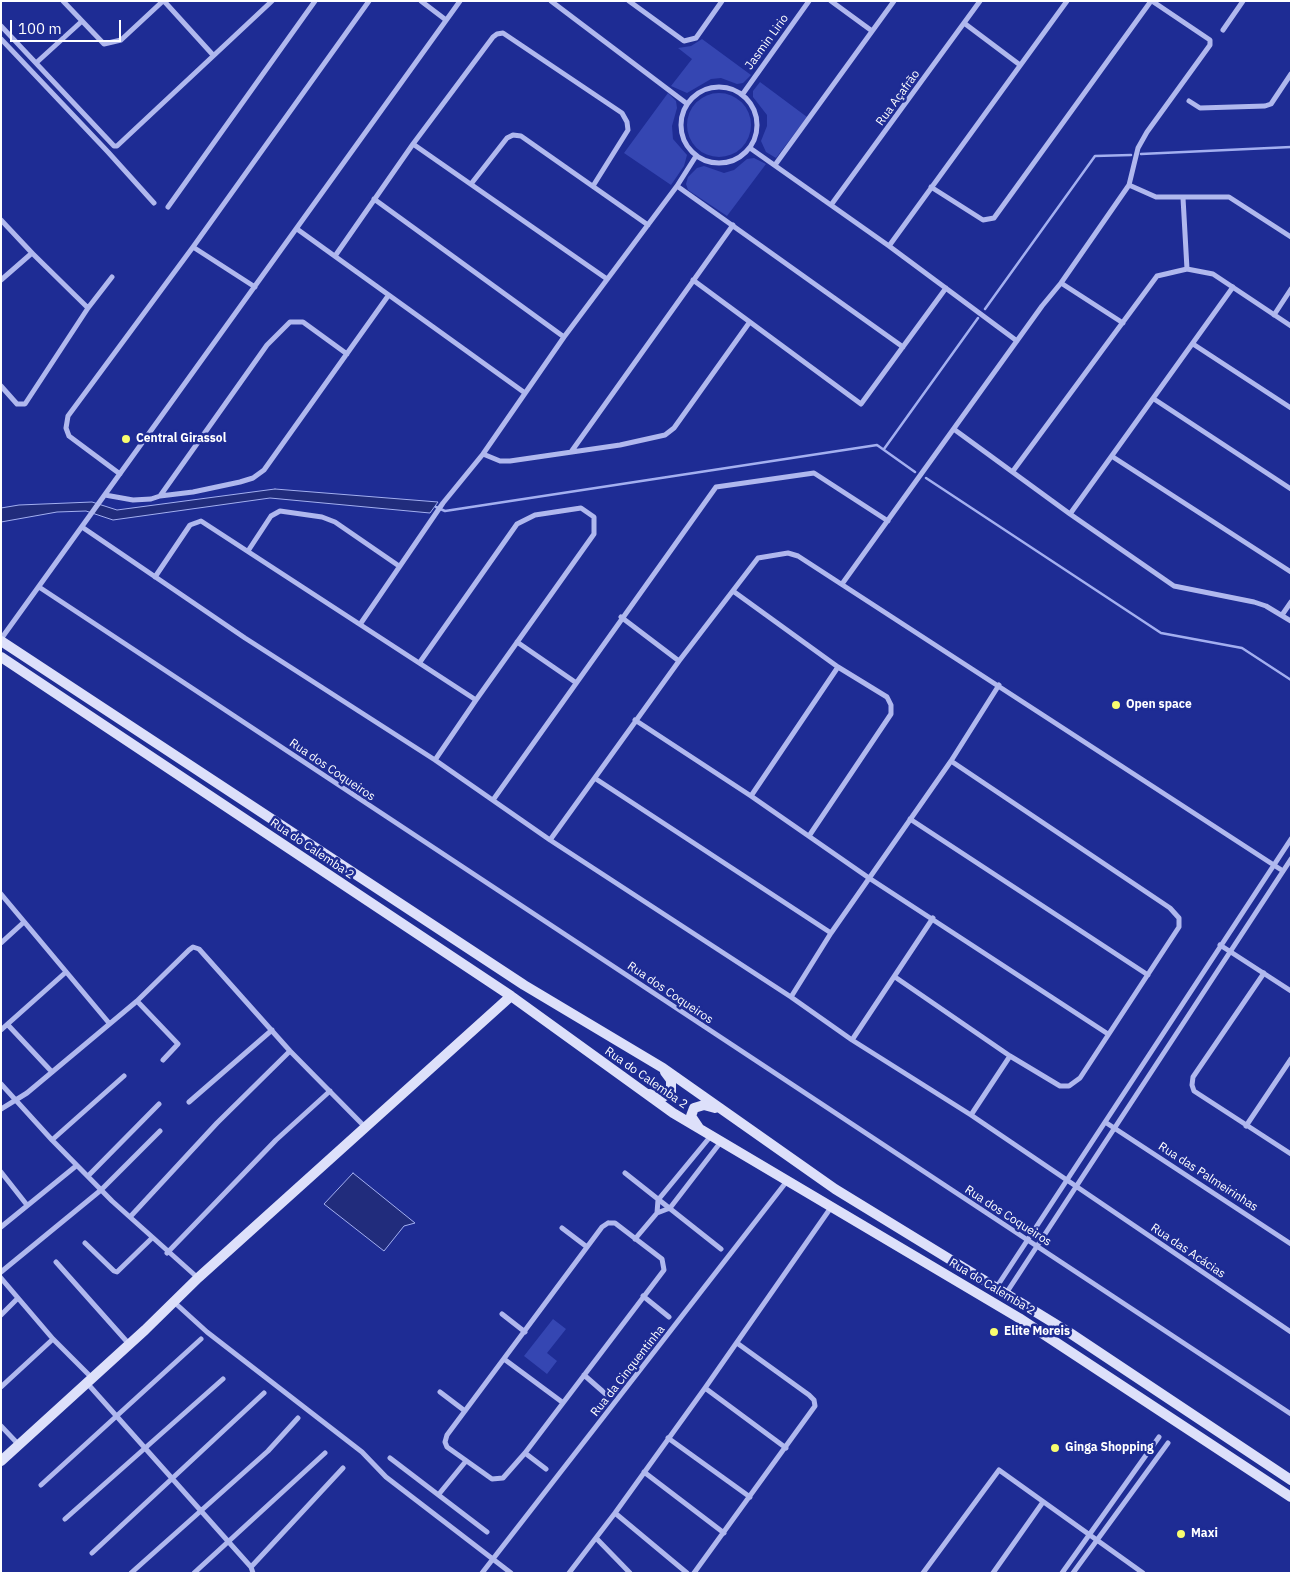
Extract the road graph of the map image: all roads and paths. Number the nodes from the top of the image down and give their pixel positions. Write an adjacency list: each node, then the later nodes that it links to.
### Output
1 (63, 1): 20 (street)
2 (164, 1): 20 (street); 26 (street)
3 (272, 1): 26 (street)
4 (316, 1): 46 (street)
5 (369, 1): 53 (street)
6 (421, 1): 19 (street)
7 (460, 1): 19 (street)
8 (551, 1): 32 (street)
9 (629, 1): 18 (street)
10 (722, 1): 18 (street)
11 (809, 1): 30 (street, Jasmin Lirio)
12 (831, 1): 24 (street)
13 (894, 1): 24 (street)
14 (980, 1): 21 (street, Rua Açafrão)
15 (1067, 1): 28 (street)
16 (1152, 1): 38 (street); 41 (street)
17 (1242, 1): 23 (street)
18 (636, 3)
19 (446, 20): 50 (street)
20 (82, 22): 27 (street)
21 (964, 23): 28 (street); 45 (street, Rua Açafrão)
22 (1, 26): 27 (street)
23 (1223, 30)
24 (872, 32): 36 (street)
25 (1, 39): 44 (street)
26 (214, 55): 27 (street)
27 (36, 63)
28 (1020, 66): 41 (street)
29 (1291, 74): 31 (street)
30 (742, 94): 32 (street); 34 (street)
31 (1189, 101)
32 (686, 103): 35 (street)
33 (413, 144): 37 (street); 39 (street); 43 (street)
34 (750, 148): 35 (street); 36 (street)
35 (696, 156): 40 (street)
36 (775, 165): 45 (street)
37 (471, 184): 39 (street); 58 (street)
38 (1129, 185): 42 (street); 61 (street)
39 (593, 186): 48 (street)
40 (677, 186): 48 (street); 49 (street)
41 (931, 187): 52 (street)
42 (1183, 198): 51 (street); 56 (street)
43 (374, 199): 55 (street); 72 (street)
44 (154, 204)
45 (831, 206): 52 (street)
46 (168, 207)
47 (1, 220): 54 (street)
48 (648, 225): 58 (street)
49 (733, 225): 60 (street); 75 (street)
50 (297, 229): 55 (street); 62 (street)
51 (1291, 237)
52 (889, 246): 64 (street)
53 (193, 247): 62 (street); 86 (street)
54 (32, 253): 59 (street); 67 (street)
55 (334, 256): 66 (street)
56 (1187, 269): 63 (street); 69 (street)
57 (112, 277): 67 (street)
58 (607, 279): 72 (street)
59 (1, 280)
60 (693, 280): 70 (street); 82 (street)
61 (1061, 283): 69 (street); 73 (street)
62 (254, 287): 86 (street)
63 (1232, 287): 68 (street); 74 (street)
64 (946, 288): 73 (street); 75 (street)
65 (1291, 289): 68 (street)
66 (388, 296): 76 (street); 78 (street)
67 (88, 308): 77 (street)
68 (1274, 315): 71 (street)
69 (1123, 323): 85 (street)
70 (749, 324): 75 (street); 82 (street)
71 (1291, 326)
72 (564, 337): 78 (street)
73 (1017, 341): 81 (street)
74 (1193, 344): 79 (street); 80 (street)
75 (903, 347)
76 (347, 354): 89 (street); 89 (street)
77 (1, 386)
78 (525, 393): 83 (street)
79 (1154, 399): 84 (street); 87 (street)
80 (1291, 408)
81 (955, 430): 85 (street); 91 (street)
82 (571, 452): 83 (street)
83 (482, 454): 94 (street)
84 (1113, 456): 90 (street); 95 (street)
85 (1013, 472): 90 (street)
86 (120, 474): 88 (street)
87 (1291, 489)
88 (105, 495): 89 (street); 92 (street)
89 (160, 496)
90 (1070, 514): 101 (street)
91 (888, 521): 97 (street); 102 (street)
92 (82, 527): 96 (street, Rua das Acácias); 98 (street)
93 (248, 551): 94 (street); 96 (street); 104 (street)
94 (399, 566): 104 (street)
95 (1291, 572)
96 (155, 577): 115 (street, Rua das Acácias)
97 (842, 584): 99 (street); 112 (street)
98 (38, 587): 105 (street); 192 (street, Rua dos Coqueiros)
99 (733, 591): 108 (street); 110 (street)
100 (1291, 602): 101 (street)
101 (1282, 615): 103 (street)
102 (621, 618): 108 (street); 111 (street)
103 (1291, 621)
104 (361, 623): 109 (street)
105 (1, 640): 153 (main road, Rua do Calemba 2)
106 (517, 642): 109 (street); 111 (street); 113 (street)
107 (1, 657): 140 (main road, Rua do Calemba 2)
108 (678, 661): 114 (street)
109 (420, 662): 113 (street)
110 (838, 667): 118 (street); 121 (street)
111 (575, 682): 119 (street)
112 (999, 686): 116 (street); 125 (street)
113 (476, 700): 115 (street)
114 (635, 720): 117 (street); 118 (street)
115 (435, 760): 119 (street, Rua das Acácias)
116 (951, 761): 120 (street); 137 (street)
117 (596, 779): 123 (street); 131 (street)
118 (751, 796): 121 (street)
119 (493, 800): 123 (street, Rua das Acácias)
120 (910, 819): 127 (street); 137 (street)
121 (809, 836): 127 (street)
122 (1291, 839): 125 (street)
123 (550, 840): 141 (street, Rua das Acácias)
124 (1291, 858): 126 (street)
125 (1274, 865): 126 (street); 133 (street)
126 (1283, 871): 134 (street)
127 (869, 878): 129 (street); 131 (street)
128 (1, 894): 130 (street)
129 (933, 918): 138 (street); 147 (street)
130 (24, 922): 132 (street); 135 (street)
131 (831, 934): 141 (street)
132 (1, 943)
133 (1220, 945): 134 (street); 165 (street)
134 (1231, 951): 136 (street); 167 (street)
135 (66, 972): 143 (street); 144 (street)
136 (1264, 973): 139 (street); 166 (street)
137 (1148, 975): 147 (street)
138 (895, 977): 148 (street); 150 (street)
139 (1291, 991)
140 (511, 996): 158 (main road, Rua do Calemba 2); 168 (main road)
141 (790, 997): 148 (street, Rua das Acácias)
142 (136, 1000): 143 (street); 146 (street); 152 (street)
143 (108, 1023): 154 (street)
144 (8, 1025): 145 (street); 154 (street)
145 (1, 1030)
146 (272, 1030): 149 (street); 160 (street)
147 (1108, 1034): 150 (street)
148 (852, 1040): 164 (street, Rua das Acácias)
149 (290, 1051): 157 (street); 187 (street)
150 (1010, 1056): 164 (street)
151 (1291, 1059): 166 (street)
152 (163, 1060)
153 (663, 1068): 158 (main road); 162 (main road, Rua do Calemba 2)
154 (52, 1072): 159 (street)
155 (124, 1076): 171 (street)
156 (1, 1084): 159 (street)
157 (330, 1091): 168 (street); 198 (street)
158 (644, 1092): 170 (main road, Rua do Calemba 2)
159 (15, 1100): 163 (street); 171 (street)
160 (189, 1102)
161 (159, 1104): 177 (street)
162 (718, 1108): 170 (main road); 203 (main road, Rua do Calemba 2)
163 (1, 1109)
164 (971, 1115): 179 (street, Rua das Acácias)
165 (1105, 1122): 167 (street, Rua das Palmeirinhas); 179 (street)
166 (1246, 1126): 173 (street)
167 (1114, 1127): 180 (street); 194 (street, Rua das Palmeirinhas)
168 (366, 1128): 202 (main road)
169 (160, 1131): 181 (street)
170 (706, 1134): 172 (main road, Rua do Calemba 2); 182 (street)
171 (52, 1140): 174 (street)
172 (720, 1143): 178 (main road, Rua do Calemba 2); 185 (street)
173 (1291, 1154)
174 (76, 1166): 177 (street); 183 (street)
175 (1, 1172): 183 (street)
176 (624, 1173): 182 (street)
177 (88, 1176): 181 (street)
178 (787, 1180): 184 (main road, Rua do Calemba 2); 263 (street, Rua da Cinquentinha)
179 (1066, 1180): 180 (street, Rua das Acácias); 192 (street)
180 (1074, 1186): 196 (street); 212 (street, Rua das Acácias)
181 (101, 1190): 187 (street); 200 (street)
182 (658, 1200): 185 (street); 186 (street)
183 (27, 1205): 188 (street)
184 (832, 1206): 215 (street); 251 (main road, Rua do Calemba 2)
185 (670, 1208): 186 (street); 197 (street)
186 (657, 1213): 191 (street)
187 (130, 1217): 190 (street)
188 (1, 1227)
189 (562, 1228): 195 (street)
190 (152, 1238): 193 (street); 198 (street)
191 (635, 1239): 195 (street); 205 (street)
192 (1026, 1240): 196 (street, Rua dos Coqueiros); 203 (street)
193 (85, 1243)
194 (1291, 1244)
195 (587, 1247): 211 (street)
196 (1036, 1247): 204 (street); 228 (street, Rua dos Coqueiros)
197 (721, 1248)
198 (167, 1253): 202 (street)
199 (56, 1262): 216 (street)
200 (1, 1272)
201 (1, 1278): 206 (street)
202 (198, 1278): 207 (main road)
203 (995, 1288): 204 (main road, Rua do Calemba 2)
204 (1005, 1294): 247 (main road, Rua do Calemba 2)
205 (643, 1296): 210 (street); 218 (street)
206 (18, 1298): 209 (street); 213 (street)
207 (174, 1302): 216 (main road); 263 (street)
208 (502, 1314): 211 (street)
209 (1, 1315)
210 (669, 1317)
211 (525, 1332): 217 (street)
212 (1291, 1332)
213 (53, 1339): 220 (street); 221 (street)
214 (201, 1339): 229 (street)
215 (736, 1343): 222 (street); 237 (street)
216 (129, 1344): 220 (main road)
217 (504, 1360): 226 (street); 227 (street)
218 (584, 1375): 225 (street); 226 (street)
219 (223, 1379): 236 (street)
220 (90, 1381): 229 (street); 235 (main road)
221 (1, 1387)
222 (705, 1388): 233 (street); 237 (street)
223 (440, 1392): 227 (street)
224 (264, 1393): 246 (street)
225 (608, 1396)
226 (562, 1402): 239 (street)
227 (465, 1411): 242 (street)
228 (1291, 1414)
229 (116, 1416): 236 (street); 248 (street)
230 (298, 1418): 253 (street)
231 (1, 1426): 235 (street)
232 (1159, 1437): 258 (street)
233 (668, 1438): 245 (street); 250 (street)
234 (1168, 1443): 260 (street)
235 (19, 1445): 241 (main road)
236 (144, 1447): 246 (street); 255 (street)
237 (786, 1448): 250 (street)
238 (325, 1453): 261 (street)
239 (525, 1453): 242 (street); 244 (street)
240 (390, 1458): 249 (street)
241 (1, 1461)
242 (466, 1461): 249 (street)
243 (343, 1468): 264 (street)
244 (546, 1469)
245 (644, 1472): 254 (street); 257 (street)
246 (172, 1479): 253 (street); 262 (street)
247 (1291, 1480)
248 (41, 1484)
249 (439, 1494): 256 (street)
250 (750, 1497): 257 (street)
251 (1291, 1497)
252 (1043, 1502): 258 (street); 265 (street); 276 (street)
253 (201, 1511): 261 (street); 267 (street)
254 (615, 1513): 259 (street); 274 (street)
255 (65, 1519)
256 (487, 1532)
257 (724, 1533): 275 (street)
258 (1089, 1536): 260 (street); 277 (street)
259 (596, 1538): 272 (street); 273 (street)
260 (1097, 1541): 266 (street); 278 (street)
261 (228, 1542): 264 (street); 268 (street)
262 (92, 1553)
263 (493, 1559): 270 (street, Rua da Cinquentinha); 271 (street)
264 (251, 1566): 269 (street)
265 (926, 1572)
266 (1140, 1572)
267 (131, 1573)
268 (194, 1573)
269 (253, 1573)
270 (482, 1573)
271 (511, 1573)
272 (568, 1573)
273 (630, 1573)
274 (687, 1573)
275 (694, 1573)
276 (993, 1573)
277 (1062, 1573)
278 (1073, 1573)

